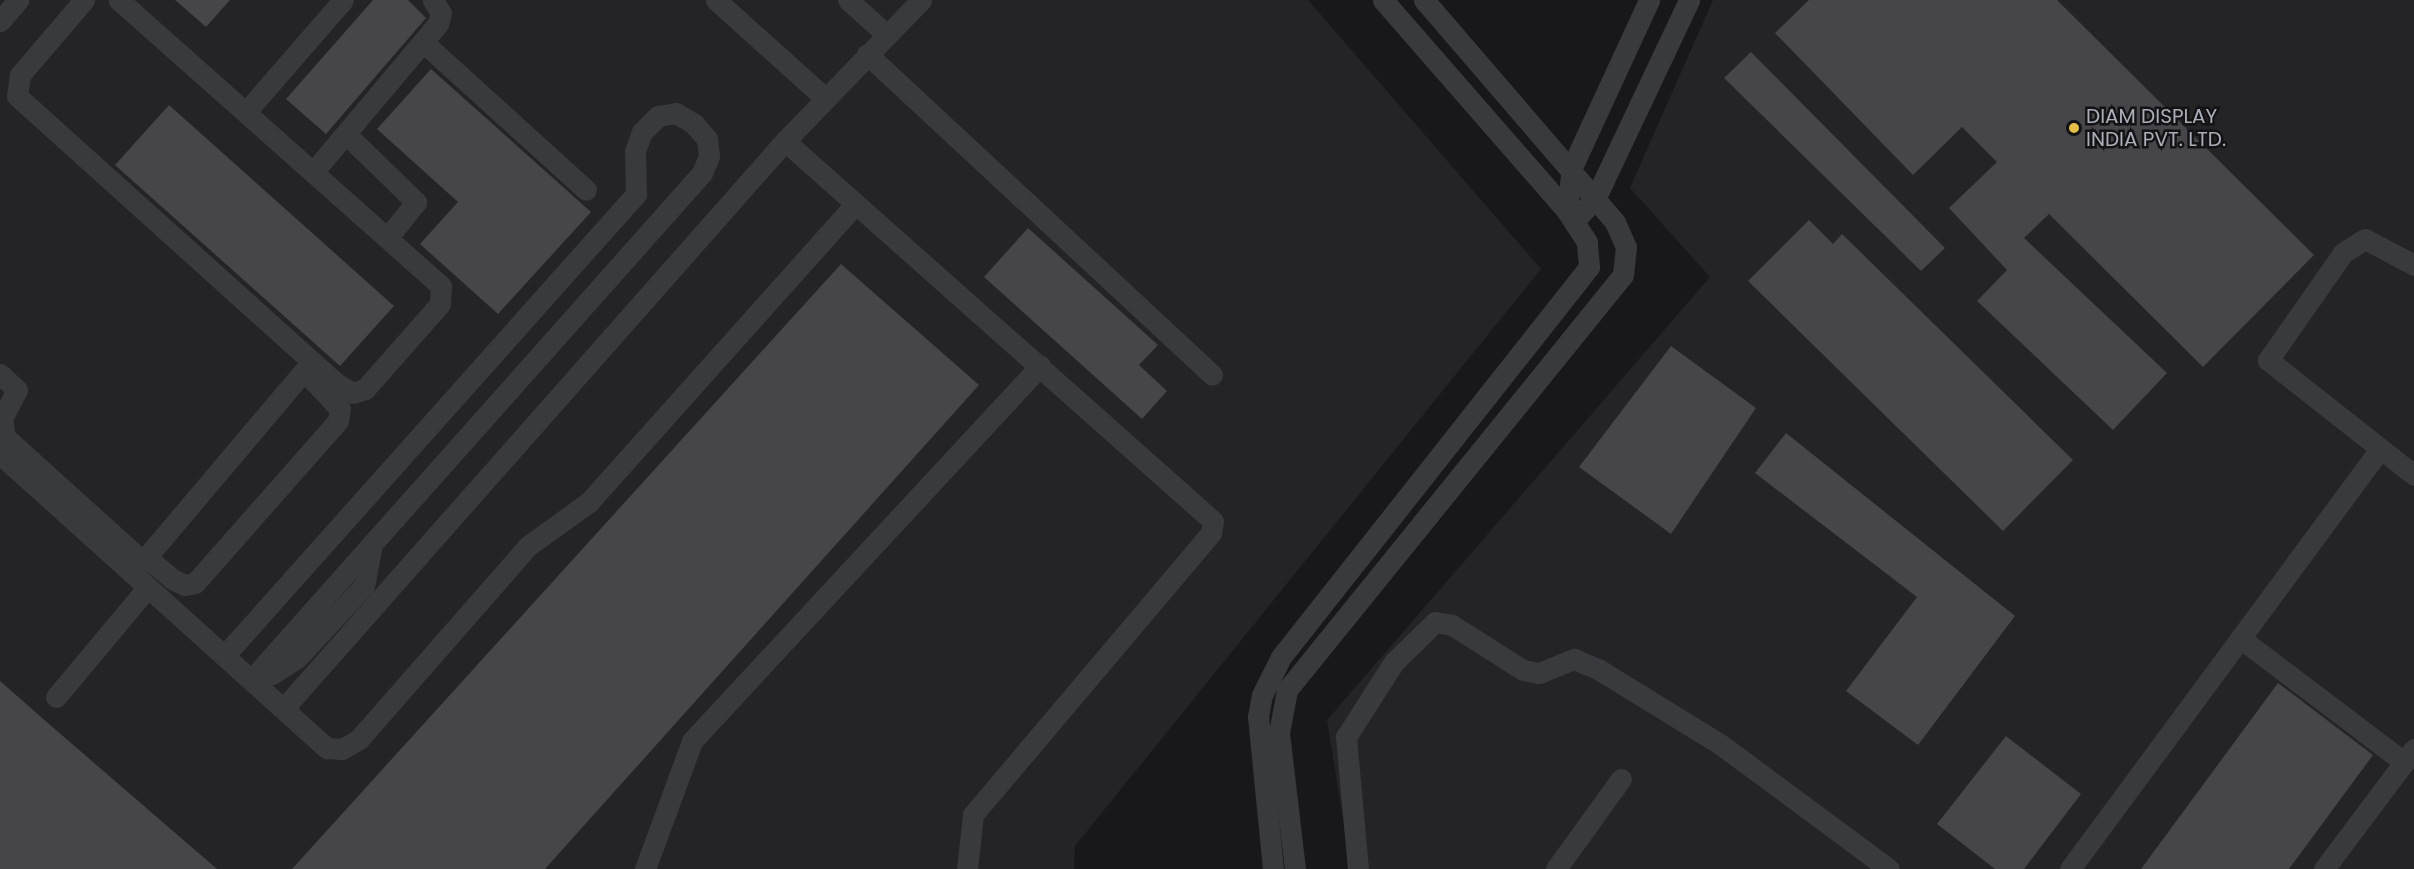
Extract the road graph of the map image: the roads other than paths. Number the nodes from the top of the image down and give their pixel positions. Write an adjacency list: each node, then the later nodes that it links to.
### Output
1 (18, 0): 13 (street)
2 (84, 0): 28 (street)
3 (119, 0): 19 (street)
4 (344, 0): 19 (street)
5 (433, 0): 15 (street)
6 (716, 0): 18 (street)
7 (848, 0): 14 (street)
8 (921, 0): 14 (street)
9 (1383, 0): 27 (street)
10 (1424, 0): 22 (street)
11 (1649, 0): 22 (street)
12 (1689, 0): 25 (street)
13 (0, 21)
14 (886, 34): 16 (street)
15 (423, 42): 20 (street); 24 (street)
16 (867, 54): 18 (street); 33 (street)
17 (0, 95): 31 (street)
18 (825, 98): 21 (street)
19 (246, 112): 23 (street)
20 (346, 134): 23 (street); 28 (street)
21 (785, 141): 26 (street); 44 (street)
22 (1572, 166): 25 (street); 27 (street)
23 (314, 171): 28 (street)
24 (586, 190)
25 (1596, 197): 27 (street); 50 (street)
26 (855, 205): 30 (street); 44 (street)
27 (1571, 216): 49 (street)
28 (389, 236)
29 (2414, 265): 34 (street)
30 (1040, 366): 47 (street); 48 (street)
31 (304, 371): 39 (street); 39 (street)
32 (0, 374): 39 (street)
33 (1212, 375)
34 (2380, 449): 36 (street); 40 (street)
35 (0, 454): 39 (street)
36 (2414, 475)
37 (374, 488): 38 (street); 38 (street); 41 (street)
38 (400, 512): 42 (street)
39 (142, 569): 41 (street); 43 (street)
40 (2241, 638): 45 (street); 54 (street)
41 (225, 655): 42 (street)
42 (252, 679): 44 (street)
43 (56, 697)
44 (284, 708)
45 (2409, 755): 55 (street)
46 (1621, 779): 52 (street)
47 (645, 869)
48 (967, 869)
49 (1273, 869)
50 (1295, 869)
51 (1358, 869): 53 (street)
52 (1556, 869)
53 (1888, 869)
54 (2070, 869)
55 (2324, 869)

